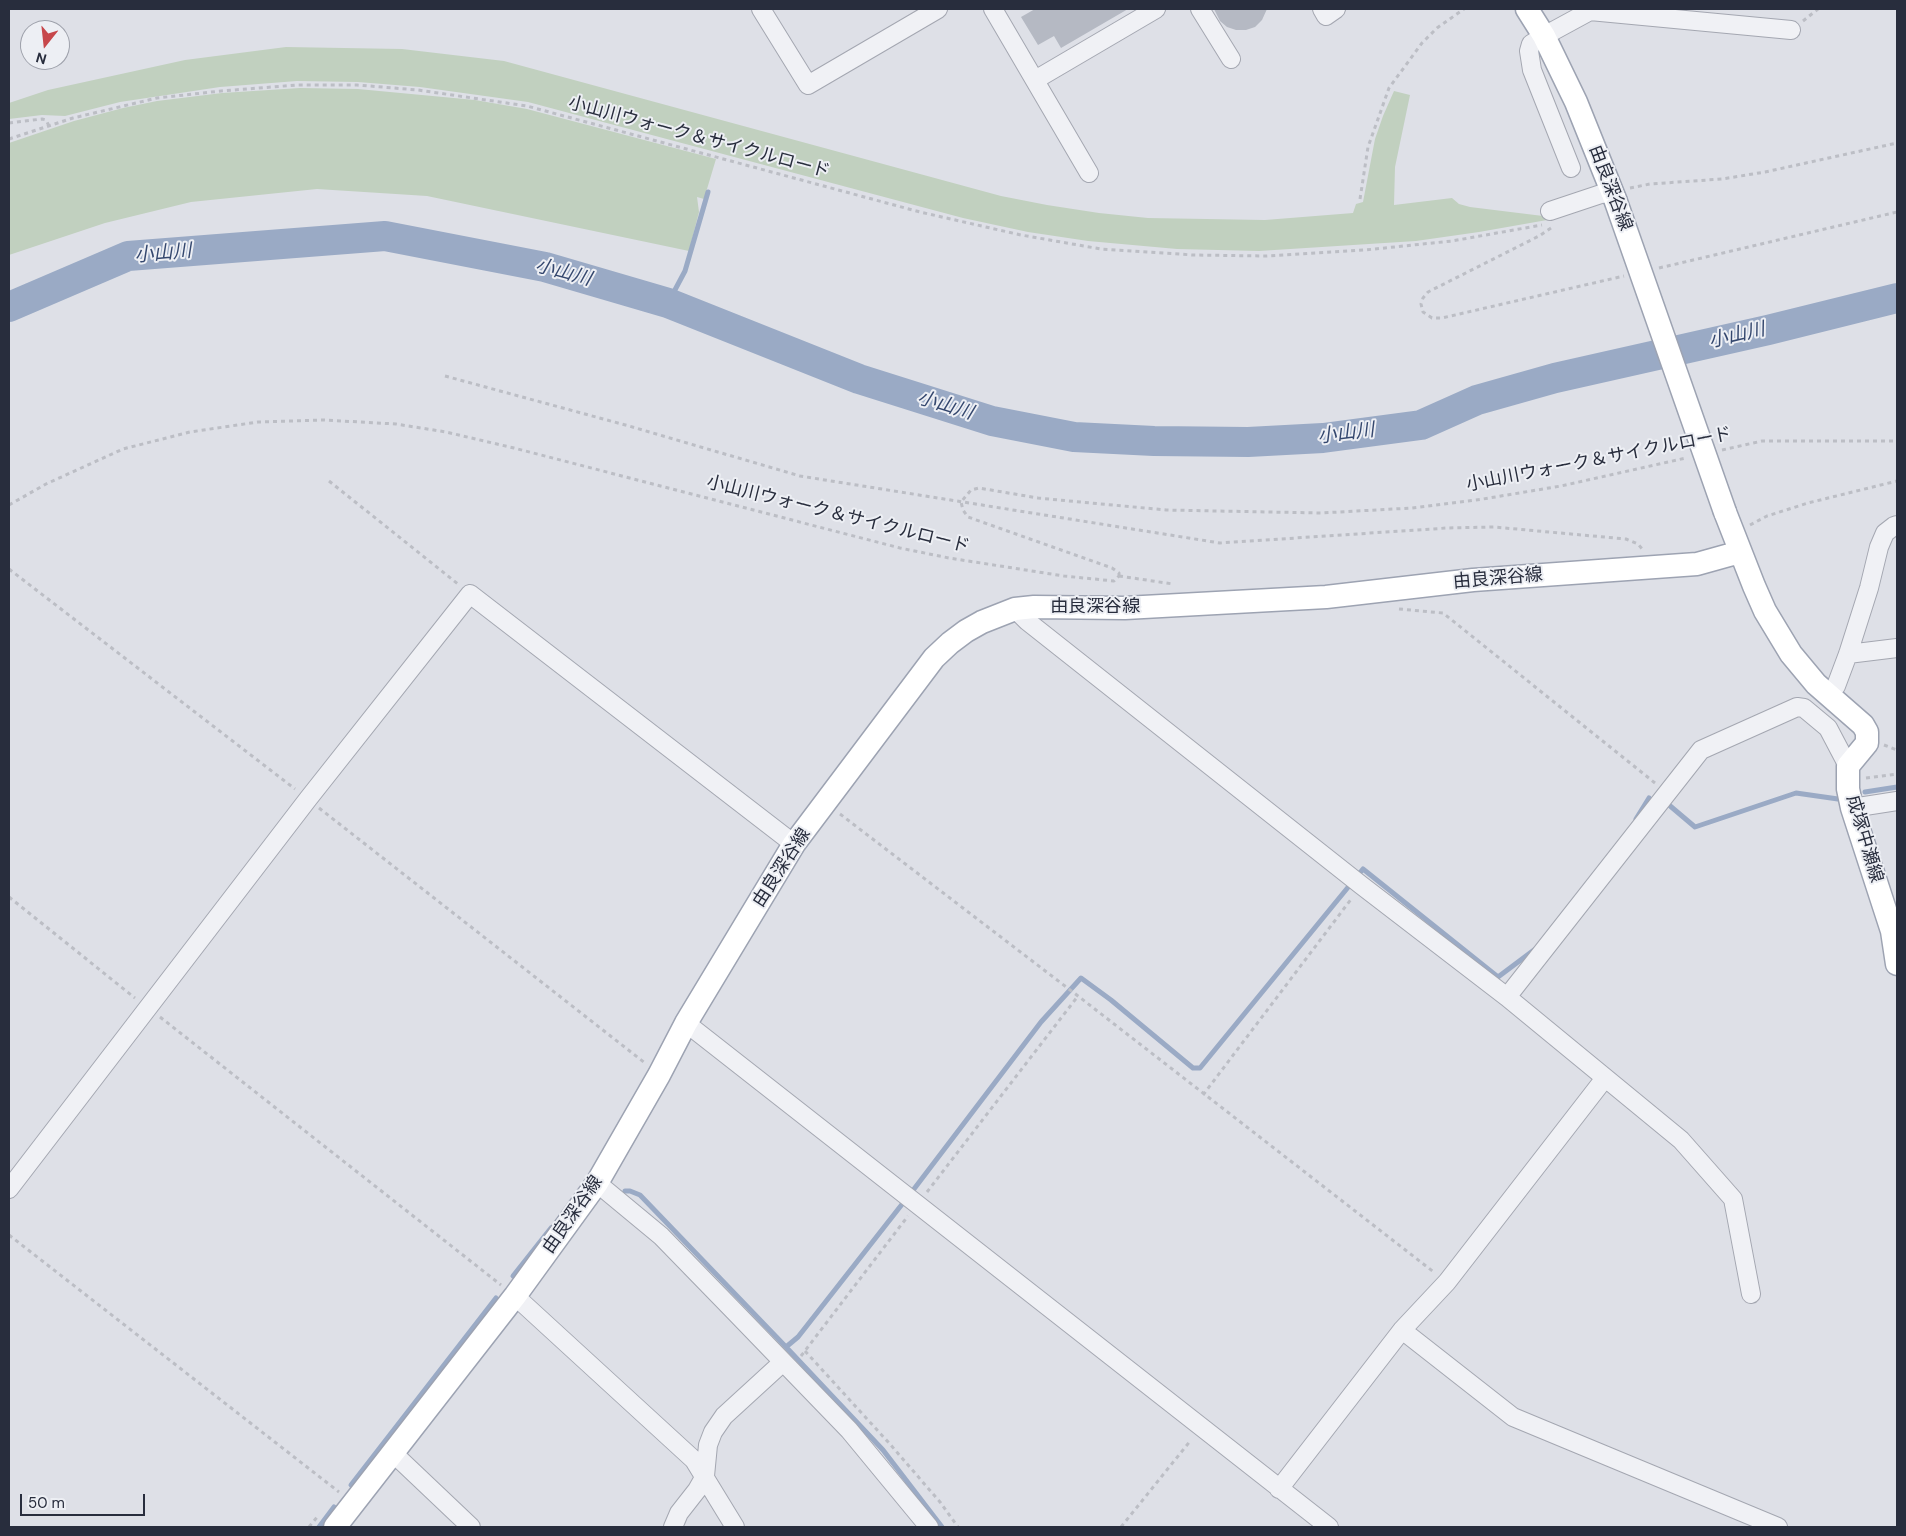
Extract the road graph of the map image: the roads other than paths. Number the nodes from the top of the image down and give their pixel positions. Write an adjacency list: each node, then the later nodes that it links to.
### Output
1 (761, 9): 2 (street)
2 (938, 9)
3 (993, 9): 12 (street)
4 (1156, 9): 12 (street)
5 (1200, 9): 11 (street)
6 (1322, 9): 7 (street)
7 (1336, 9)
8 (1527, 9): 10 (main road, 由良深谷線)
9 (1792, 30): 10 (street)
10 (1544, 36): 13 (street); 15 (main road, 由良深谷線)
11 (1231, 59)
12 (1034, 80): 14 (street)
13 (1571, 168)
14 (1089, 173)
15 (1618, 194): 16 (street); 18 (main road, 由良深谷線, bridge)
16 (1550, 211)
17 (1897, 525): 21 (street)
18 (1740, 552): 19 (main road, 由良深谷線); 22 (main road)
19 (1015, 609): 26 (main road, 由良深谷線); 28 (street)
20 (1897, 648): 21 (street)
21 (1848, 654): 22 (street)
22 (1829, 696): 23 (main road)
23 (1848, 773): 25 (main road, 成塚中瀬線); 28 (street)
24 (1897, 801): 25 (street)
25 (1852, 808): 27 (main road, 成塚中瀬線)
26 (794, 844): 29 (main road, 由良深谷線); 32 (street)
27 (1897, 964)
28 (1507, 997): 30 (street)
29 (686, 1023): 31 (main road, 由良深谷線); 39 (street)
30 (1605, 1078): 33 (street); 35 (street)
31 (597, 1184): 34 (main road, 由良深谷線); 36 (street)
32 (9, 1188)
33 (1751, 1294)
34 (515, 1296): 37 (main road, 由良深谷線); 38 (street)
35 (1402, 1330): 39 (street); 46 (street)
36 (786, 1365): 38 (street); 44 (street)
37 (393, 1453): 40 (main road, 由良深谷線); 41 (street)
38 (705, 1476): 42 (street); 43 (street)
39 (1279, 1489): 45 (street)
40 (335, 1527)
41 (471, 1527)
42 (673, 1527)
43 (734, 1527)
44 (929, 1527)
45 (1329, 1527)
46 (1778, 1527)

